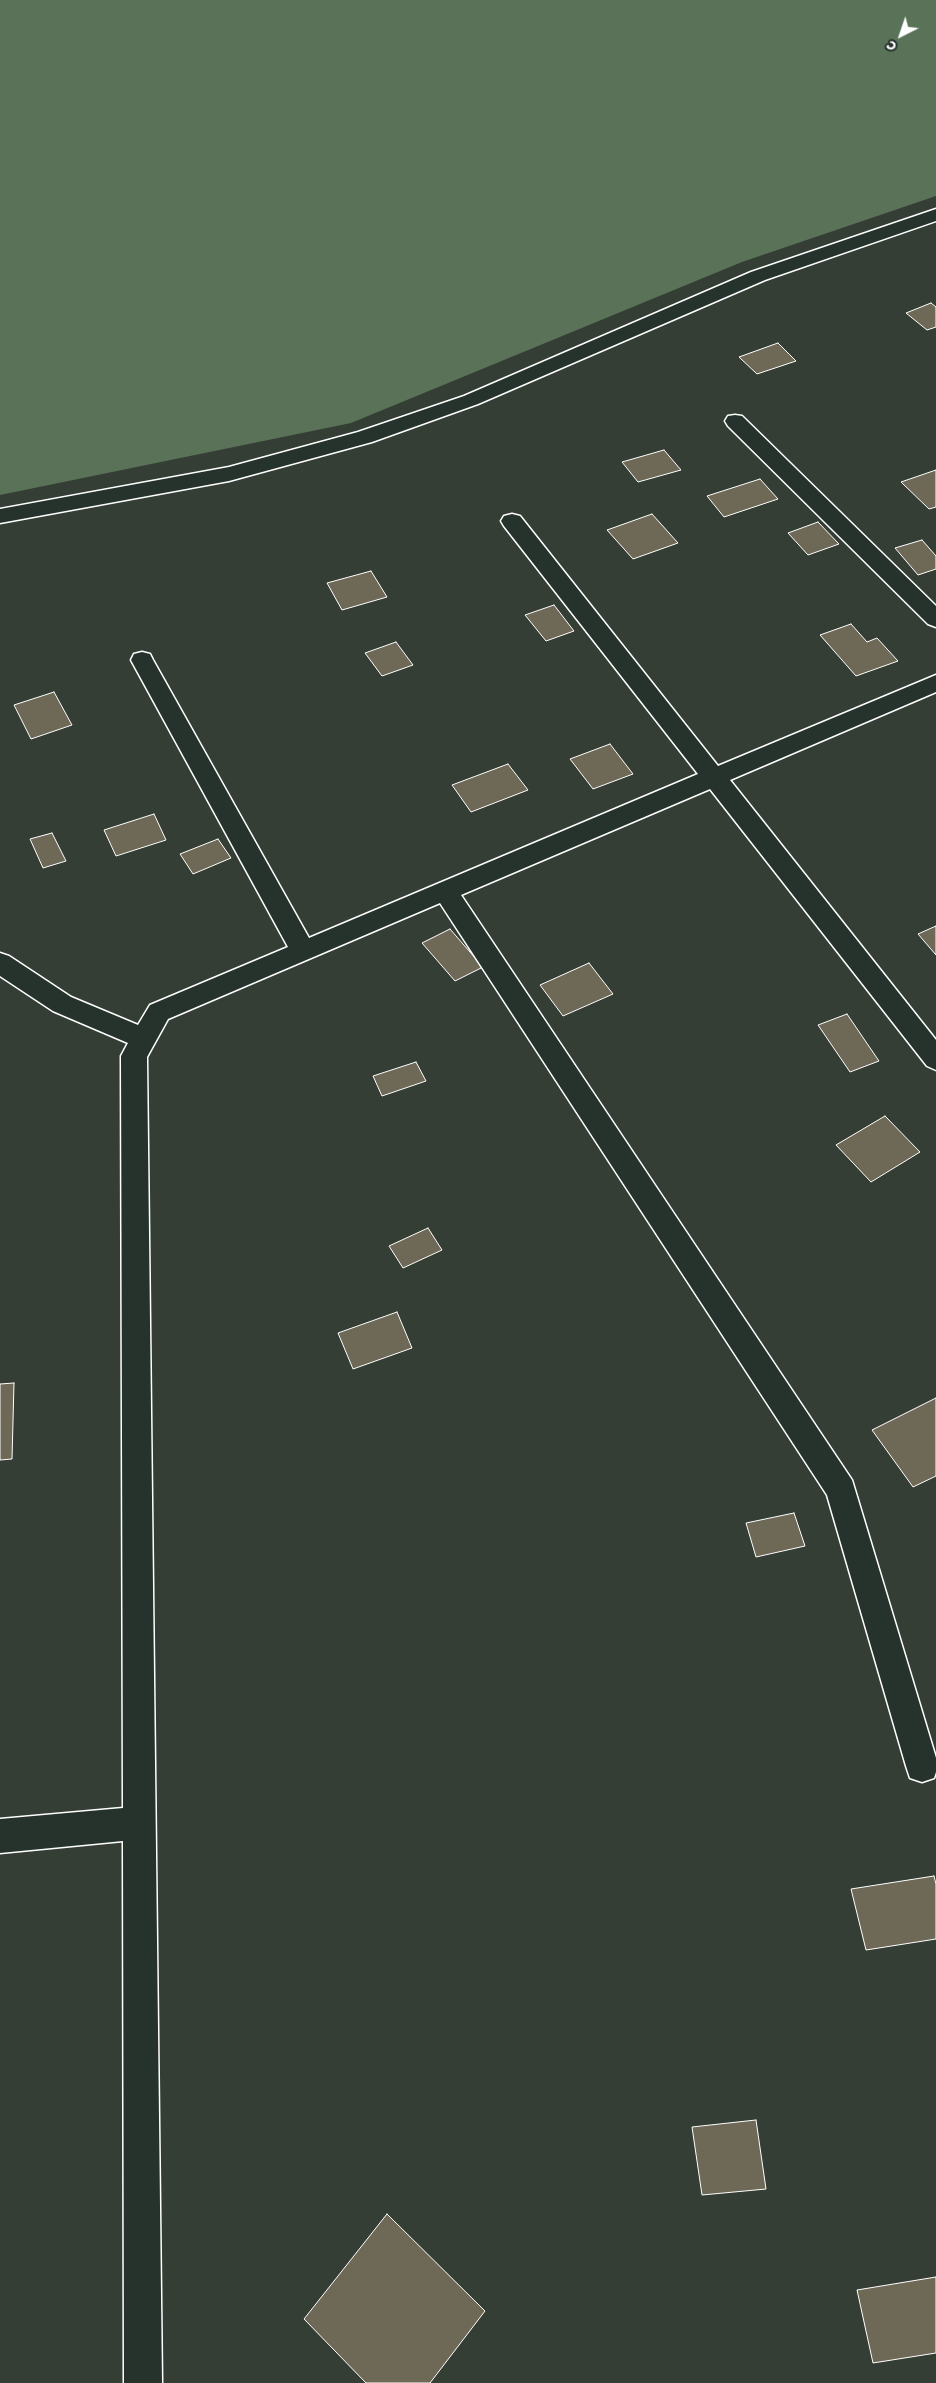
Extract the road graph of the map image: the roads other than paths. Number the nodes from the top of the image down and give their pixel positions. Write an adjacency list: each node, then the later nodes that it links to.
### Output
1 (936, 215): 3 (street)
2 (735, 421): 5 (street)
3 (0, 516)
4 (512, 521): 8 (street)
5 (936, 619)
6 (142, 660): 10 (street)
7 (936, 683): 8 (street)
8 (713, 778): 9 (street); 13 (street)
9 (445, 891): 10 (street); 14 (street)
10 (303, 951): 12 (street)
11 (0, 963): 12 (street)
12 (144, 1038): 15 (street)
13 (936, 1059)
14 (922, 1766)
15 (139, 1823): 16 (street); 17 (street)
16 (0, 1836)
17 (143, 2383)

